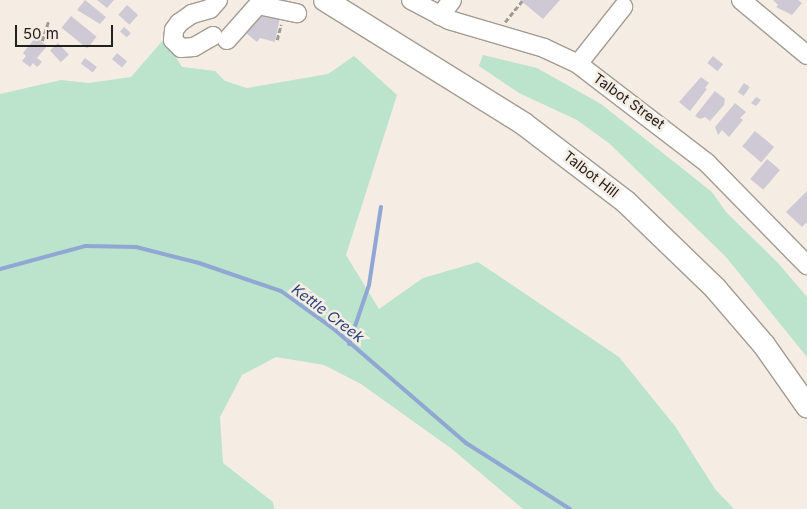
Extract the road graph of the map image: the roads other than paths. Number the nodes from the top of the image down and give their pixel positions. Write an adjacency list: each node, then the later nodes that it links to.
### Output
1 (218, 0): 7 (street)
2 (325, 0): 12 (main road, Talbot Hill)
3 (411, 0): 8 (street, Talbot Street)
4 (452, 0): 8 (street)
5 (741, 0): 9 (street)
6 (623, 7): 10 (street)
7 (297, 13)
8 (440, 16): 10 (street, Talbot Street)
9 (807, 55)
10 (578, 64): 11 (street, Talbot Street)
11 (807, 265)
12 (807, 406)

